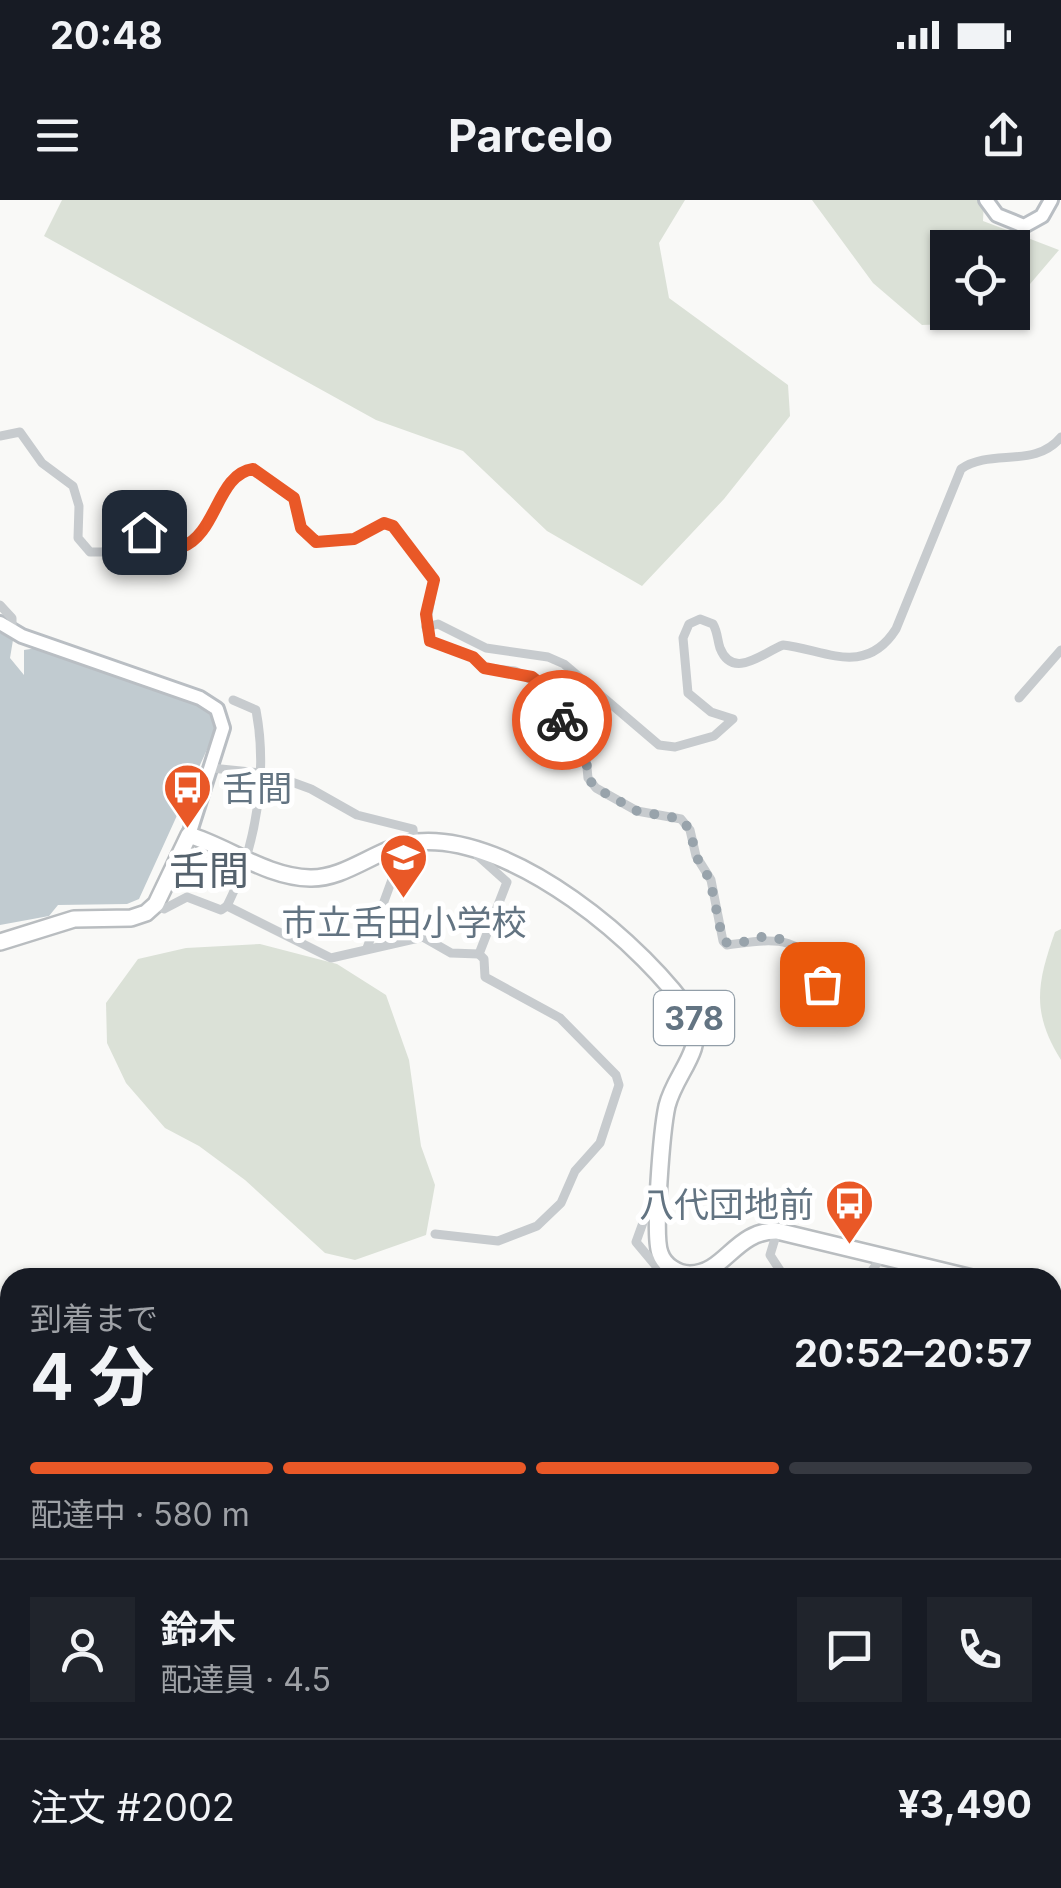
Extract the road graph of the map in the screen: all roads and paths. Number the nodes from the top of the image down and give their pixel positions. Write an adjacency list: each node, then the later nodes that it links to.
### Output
1 (986, 200): 2 (main road)
2 (1051, 200)
3 (0, 436): 7 (street)
4 (1061, 438): 7 (street)
5 (0, 605): 6 (street)
6 (6, 627): 11 (main road)
7 (426, 627): 22 (street)
8 (1061, 650): 9 (street)
9 (1020, 698)
10 (233, 700): 12 (street)
11 (210, 768): 12 (street); 13 (main road)
12 (261, 773): 14 (street); 16 (street)
13 (188, 835): 16 (highway, 378); 17 (highway)
14 (410, 843): 15 (highway, 378); 16 (highway, 378); 20 (street)
15 (459, 844): 21 (street); 23 (highway, 378)
16 (246, 860): 18 (street)
17 (156, 904): 18 (street); 19 (highway)
18 (228, 906): 20 (street)
19 (0, 942)
20 (368, 948): 21 (street)
21 (479, 954): 25 (street)
22 (822, 984)
23 (661, 1183): 27 (street); 28 (highway, 378)
24 (777, 1231): 26 (highway); 29 (highway, 378); 30 (street)
25 (435, 1234)
26 (883, 1254): 31 (street); 32 (highway)
27 (657, 1268)
28 (674, 1268)
29 (712, 1268)
30 (779, 1268)
31 (874, 1268)
32 (935, 1268)

